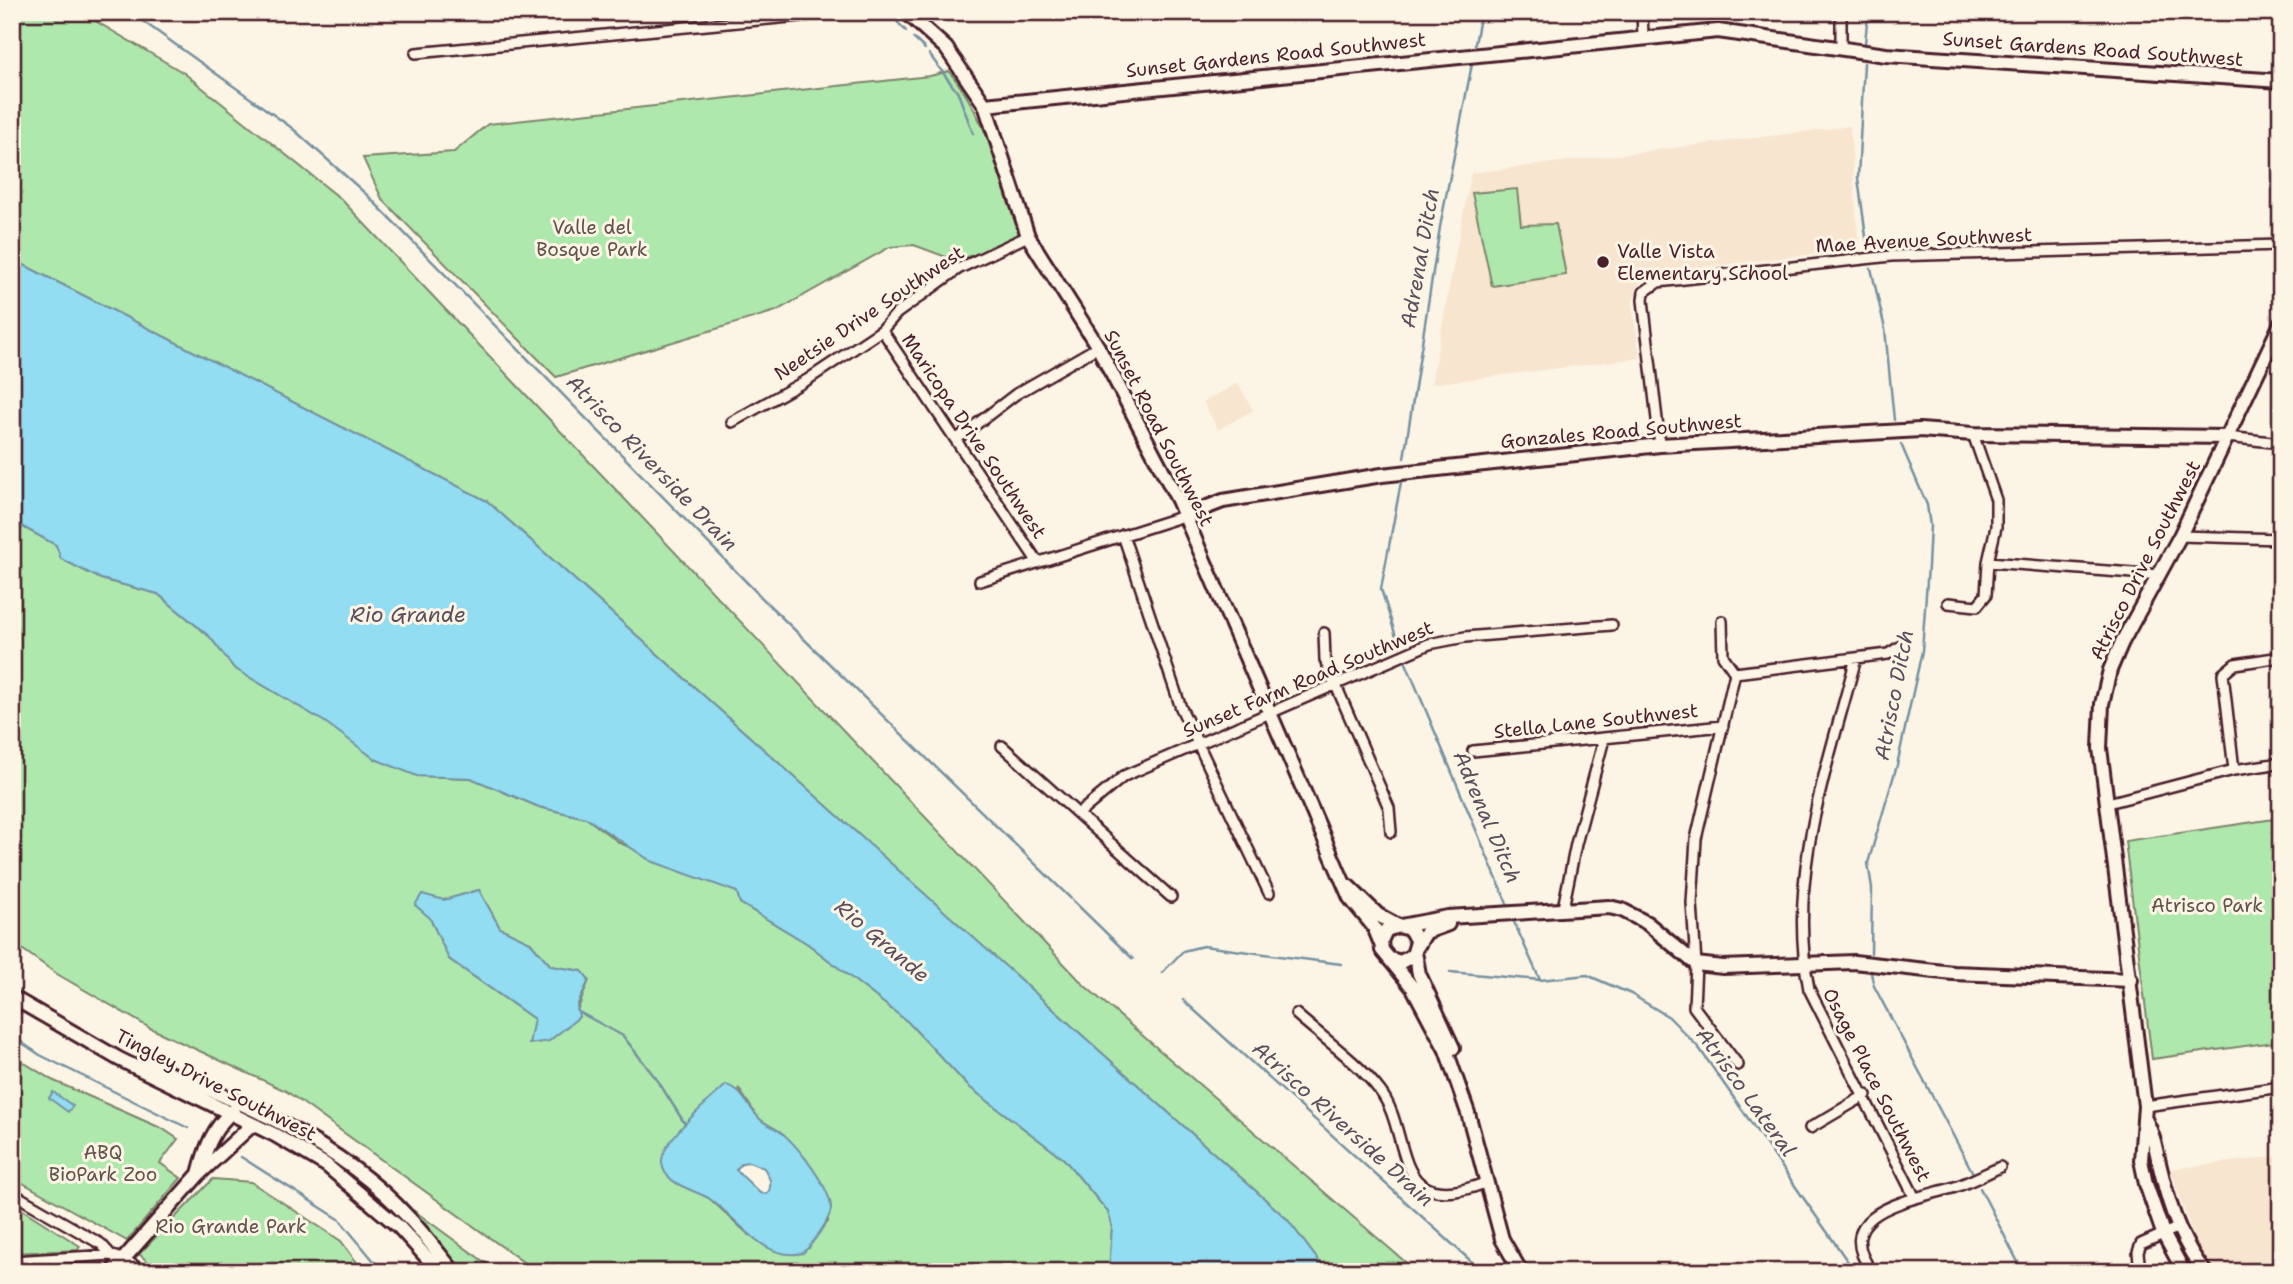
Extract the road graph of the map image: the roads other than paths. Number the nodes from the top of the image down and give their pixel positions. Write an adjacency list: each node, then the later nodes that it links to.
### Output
1 (842, 12): 7 (street)
2 (906, 12): 9 (street, Sunset Road Southwest)
3 (1642, 12): 5 (street)
4 (1841, 12): 6 (street)
5 (1643, 37): 6 (street, Sunset Gardens Road Southwest); 9 (street, Sunset Gardens Road Southwest)
6 (1844, 49): 8 (street, Sunset Gardens Road Southwest)
7 (416, 53)
8 (2281, 81)
9 (985, 104): 10 (street, Sunset Road Southwest)
10 (1028, 236): 13 (street, Neetsie Drive Southwest); 14 (street, Sunset Road Southwest)
11 (2281, 245): 20 (street, Mae Avenue Southwest)
12 (2281, 323): 17 (street, Atrisco Drive Southwest)
13 (883, 330): 15 (street, Neetsie Drive Southwest); 18 (street, Maricopa Drive Southwest)
14 (1098, 347): 18 (street); 21 (street, Sunset Road Southwest)
15 (732, 422)
16 (1973, 434): 17 (street, Gonzales Road Southwest); 20 (street, Gonzales Road Southwest); 26 (street)
17 (2227, 437): 19 (street, Gonzales Road Southwest); 23 (street, Atrisco Drive Southwest)
18 (957, 439): 25 (street, Maricopa Drive Southwest)
19 (2281, 443)
20 (1660, 445): 21 (street, Gonzales Road Southwest)
21 (1184, 516): 22 (street, Gonzales Road Southwest); 38 (street, Sunset Road Southwest)
22 (1124, 535): 25 (street, Gonzales Road Southwest); 41 (street)
23 (2180, 536): 24 (street); 27 (street, Atrisco Drive Southwest)
24 (2281, 539)
25 (1037, 561): 28 (street, Gonzales Road Southwest)
26 (1988, 562): 27 (street); 29 (street)
27 (2160, 575): 46 (street, Atrisco Drive Southwest)
28 (980, 581)
29 (1948, 603)
30 (1722, 621): 36 (street)
31 (1612, 625): 37 (street, Sunset Farm Road Southwest)
32 (1324, 633): 37 (street)
33 (1901, 646): 35 (street)
34 (2281, 657): 45 (street)
35 (1856, 658): 36 (street); 59 (street, Osage Place Southwest)
36 (1735, 673): 39 (street)
37 (1335, 684): 38 (street, Sunset Farm Road Southwest); 48 (street)
38 (1269, 713): 41 (street, Sunset Farm Road Southwest); 49 (street, Sunset Road Southwest)
39 (1723, 726): 40 (street, Stella Lane Southwest); 58 (street)
40 (1604, 739): 43 (street, Stella Lane Southwest); 52 (street)
41 (1198, 744): 47 (street, Sunset Farm Road Southwest); 50 (street)
42 (1002, 746): 47 (street)
43 (1472, 751)
44 (2281, 763): 45 (street)
45 (2234, 770): 46 (street)
46 (2108, 803): 60 (street, Atrisco Drive Southwest)
47 (1078, 814): 51 (street)
48 (1391, 832)
49 (1346, 883): 54 (street, Sunset Road Southwest); 55 (street, Sunset Road Southwest)
50 (1269, 892)
51 (1171, 897)
52 (1563, 908): 53 (street); 58 (street)
53 (1485, 916): 54 (street); 56 (street)
54 (1399, 926): 55 (street); 56 (street)
55 (1381, 944): 57 (street)
56 (1416, 950): 57 (street); 69 (street)
57 (1390, 959): 69 (street)
58 (1696, 964): 59 (street); 64 (street)
59 (1804, 965): 60 (street); 66 (street, Osage Place Southwest)
60 (2132, 980): 68 (street, Atrisco Drive Southwest)
61 (12, 996): 63 (street, Tingley Drive Southwest)
62 (1296, 1014): 75 (street)
63 (97, 1045): 67 (street, Tingley Drive Southwest); 70 (street, Tingley Drive Southwest)
64 (1738, 1065)
65 (2281, 1087): 68 (street)
66 (1866, 1095): 72 (street); 77 (street, Osage Place Southwest)
67 (242, 1104): 70 (street); 85 (street, Tingley Drive Southwest)
68 (2145, 1112): 78 (street, Atrisco Drive Southwest); 79 (street, Atrisco Drive Southwest)
69 (1468, 1113): 75 (street)
70 (229, 1114): 71 (street, Tingley Drive Southwest); 74 (street)
71 (252, 1125): 74 (street); 84 (street, Tingley Drive Southwest)
72 (1810, 1128)
73 (2000, 1167): 77 (street)
74 (199, 1174): 80 (street)
75 (1485, 1183): 86 (street)
76 (12, 1193): 80 (street)
77 (1915, 1198): 87 (street)
78 (2179, 1227): 79 (street); 90 (street, Atrisco Drive Southwest)
79 (2163, 1233): 88 (street); 89 (street, Atrisco Drive Southwest)
80 (117, 1257): 81 (street); 82 (street); 83 (street)
81 (12, 1261)
82 (112, 1272)
83 (140, 1272)
84 (440, 1272)
85 (454, 1272)
86 (1521, 1272)
87 (1872, 1272)
88 (2140, 1272)
89 (2184, 1272)
90 (2205, 1272)

